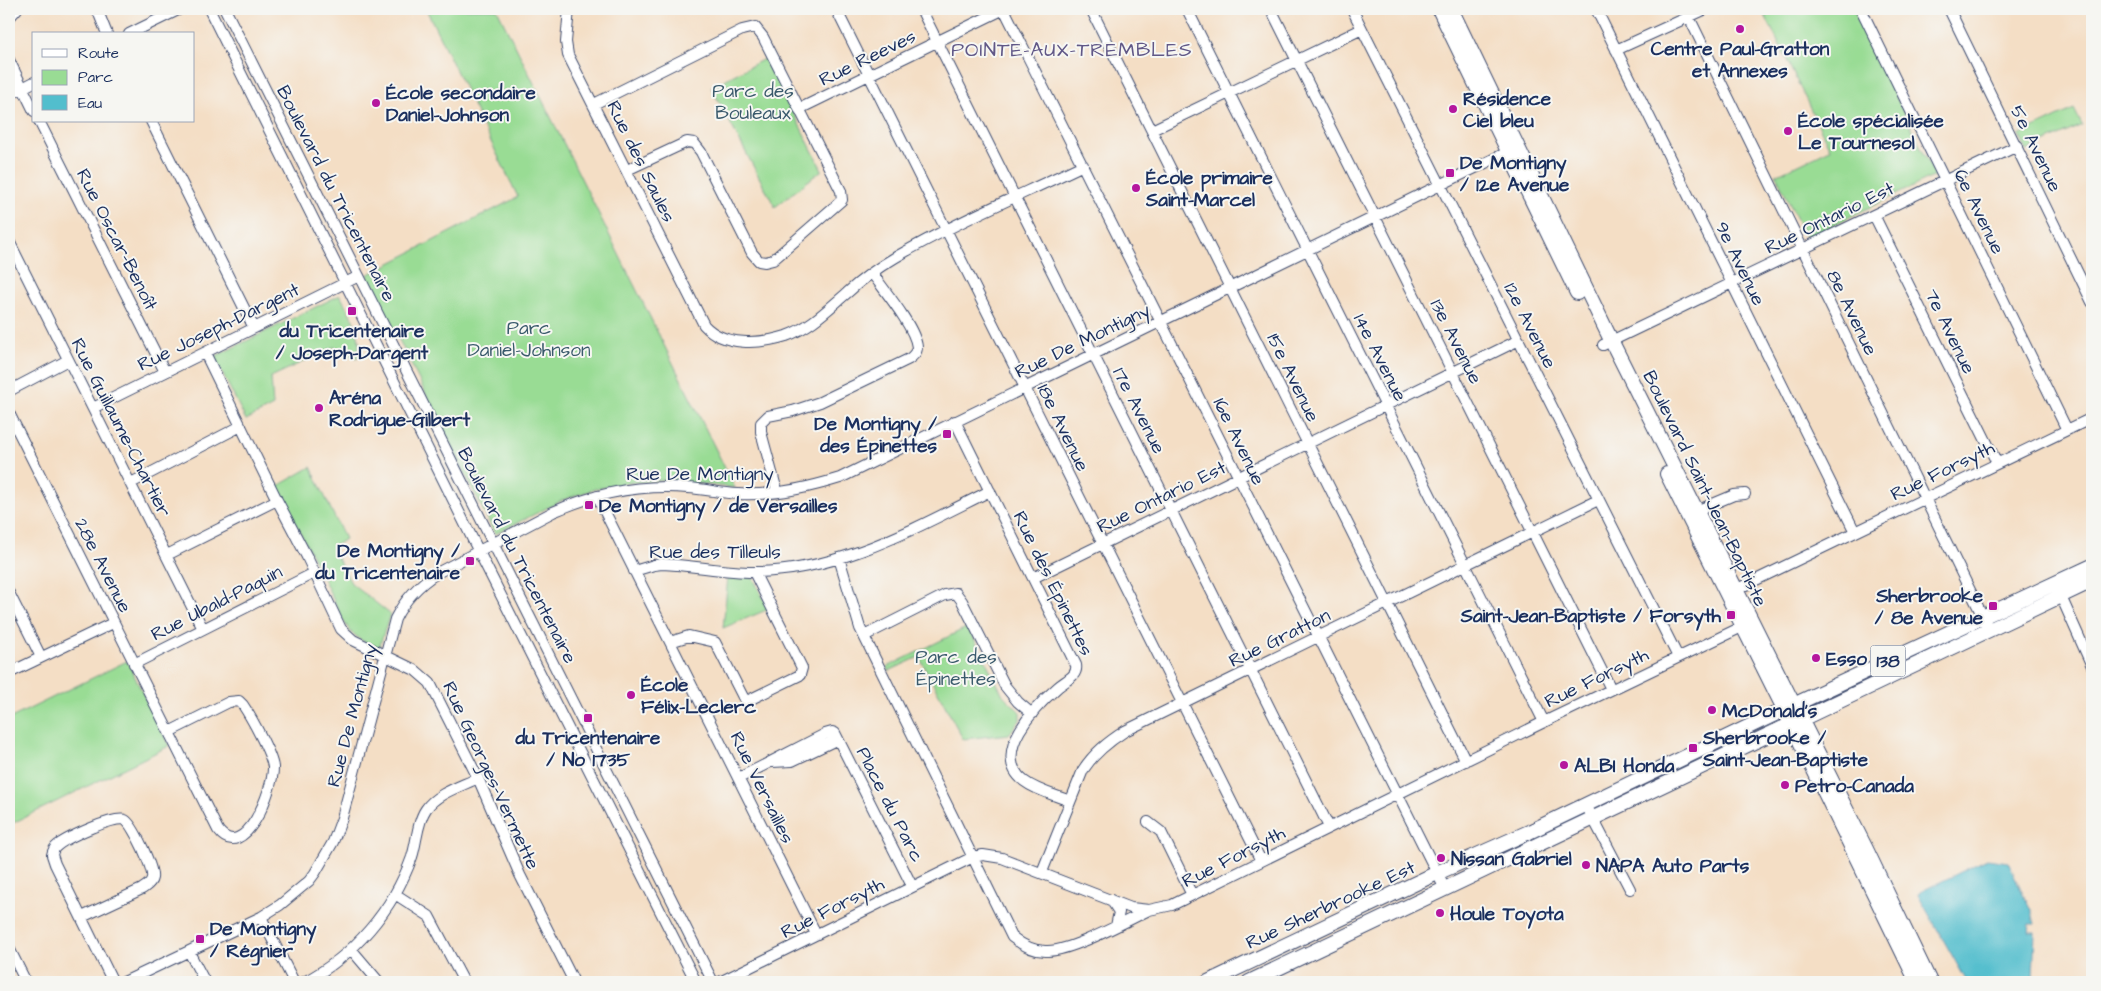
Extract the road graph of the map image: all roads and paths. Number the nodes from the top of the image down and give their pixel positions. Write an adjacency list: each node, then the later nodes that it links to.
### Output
1 (17, 9): 21 (street)
2 (97, 9): 23 (street)
3 (180, 9): 24 (street)
4 (209, 9): 35 (street, Boulevard du Tricentenaire)
5 (225, 9): 32 (street, Boulevard du Tricentenaire)
6 (569, 9): 36 (street, Rue des Saules)
7 (836, 9): 29 (street, 18e Avenue)
8 (921, 9): 25 (street, 17e Avenue)
9 (1004, 9): 25 (street, Rue Reeves); 44 (street, 16e Avenue)
10 (1091, 9): 41 (street, 15e Avenue)
11 (1187, 9): 33 (street, 14e Avenue)
12 (1271, 9): 28 (street, 13e Avenue)
13 (1352, 9): 22 (street, 12e Avenue)
14 (1439, 9): 43 (main road, Boulevard Saint-Jean-Baptiste)
15 (1450, 9): 43 (main road, Boulevard Saint-Jean-Baptiste)
16 (1596, 9): 26 (street, 9e Avenue)
17 (1706, 9): 20 (street)
18 (1861, 9): 46 (street, 6e Avenue)
19 (1949, 9): 42 (street, 5e Avenue)
20 (1687, 13): 26 (street); 53 (street, 8e Avenue)
21 (9, 18)
22 (1362, 29): 28 (street); 47 (street, 12e Avenue)
23 (106, 32)
24 (133, 32)
25 (937, 42): 29 (street, Rue Reeves); 48 (street, 17e Avenue)
26 (1616, 50): 58 (street, 9e Avenue)
27 (9, 60): 31 (street)
28 (1297, 61): 33 (street); 50 (street, 13e Avenue)
29 (869, 76): 38 (street, Rue Reeves); 51 (street, 18e Avenue)
30 (32, 83): 31 (street)
31 (22, 88): 34 (street); 37 (street)
32 (268, 93): 35 (street); 56 (street, Boulevard du Tricentenaire)
33 (1229, 93): 41 (street); 54 (street, 14e Avenue)
34 (9, 95)
35 (254, 100): 57 (street, Boulevard du Tricentenaire)
36 (594, 104): 38 (street); 45 (street, Rue des Saules)
37 (32, 107)
38 (799, 109): 45 (street)
39 (40, 122): 70 (street, Rue Oscar-Benoît)
40 (151, 122): 62 (street)
41 (1152, 130): 59 (street, 15e Avenue)
42 (2016, 146): 46 (street, Rue Ontario Est); 60 (street, 5e Avenue)
43 (1512, 149): 47 (street, Rue De Montigny); 66 (main road, Boulevard Saint-Jean-Baptiste)
44 (1083, 165): 48 (street); 61 (street, 16e Avenue)
45 (627, 170): 55 (street, Rue des Saules)
46 (1945, 180): 49 (street, Rue Ontario Est); 82 (street, 6e Avenue)
47 (1440, 185): 50 (street, Rue De Montigny); 64 (street, 12e Avenue)
48 (1015, 198): 51 (street); 68 (street, 17e Avenue)
49 (1874, 215): 53 (street, Rue Ontario Est); 85 (street, 7e Avenue)
50 (1375, 217): 54 (street, Rue De Montigny); 71 (street, 13e Avenue)
51 (946, 231): 55 (street); 72 (street, 18e Avenue)
52 (9, 242): 69 (street, Rue Guillaume-Chartier)
53 (1802, 249): 58 (street, Rue Ontario Est); 93 (street, 8e Avenue)
54 (1308, 250): 59 (street, Rue De Montigny); 75 (street, 14e Avenue)
55 (872, 273): 90 (street)
56 (360, 276): 57 (street, Rue Joseph-Dargent); 63 (street, Boulevard du Tricentenaire)
57 (346, 283): 62 (street, Rue Joseph-Dargent); 65 (street, Boulevard du Tricentenaire)
58 (1731, 283): 66 (street, Rue Ontario Est); 99 (street, 9e Avenue)
59 (1230, 288): 61 (street, Rue De Montigny); 83 (street, 15e Avenue)
60 (2092, 302)
61 (1161, 321): 68 (street, Rue De Montigny); 87 (street, 16e Avenue)
62 (254, 328): 67 (street, Rue Joseph-Dargent)
63 (388, 334): 65 (street); 74 (street, Boulevard du Tricentenaire)
64 (1519, 340): 71 (street, Rue Ontario Est); 95 (street, 12e Avenue)
65 (374, 341): 77 (street, Boulevard du Tricentenaire)
66 (1607, 343): 97 (main road, Boulevard Saint-Jean-Baptiste)
67 (205, 353): 70 (street, Rue Joseph-Dargent); 81 (street, Rue Georges-Vermette)
68 (1093, 354): 72 (street, Rue De Montigny); 96 (street, 17e Avenue)
69 (68, 360): 73 (street); 76 (street, Rue Guillaume-Chartier)
70 (165, 372): 76 (street, Rue Joseph-Dargent)
71 (1453, 372): 75 (street, Rue Ontario Est); 98 (street, 13e Avenue)
72 (1025, 388): 80 (street, Rue De Montigny); 101 (street, 18e Avenue)
73 (9, 391)
74 (422, 403): 77 (street); 84 (street, Boulevard du Tricentenaire)
75 (1386, 406): 83 (street, Rue Ontario Est); 105 (street, 14e Avenue)
76 (92, 408): 88 (street, Rue Guillaume-Chartier)
77 (408, 409): 86 (street, Boulevard du Tricentenaire)
78 (9, 413): 117 (street, 28e Avenue)
79 (2092, 418): 82 (street, Rue Forsyth)
80 (955, 421): 89 (street, Rue des Épinettes); 90 (street, Rue De Montigny)
81 (241, 426): 88 (street); 94 (street, Rue Georges-Vermette)
82 (2067, 430): 85 (street, Rue Forsyth)
83 (1308, 444): 87 (street, Rue Ontario Est); 115 (street, 15e Avenue)
84 (450, 460): 86 (street); 100 (street, Boulevard du Tricentenaire)
85 (1997, 464): 93 (street, Rue Forsyth)
86 (437, 467): 102 (street, Boulevard du Tricentenaire)
87 (1239, 478): 96 (street, Rue Ontario Est); 122 (street, 16e Avenue)
88 (130, 483): 103 (street, Rue Guillaume-Chartier)
89 (990, 490): 104 (street, Rue des Tilleuls); 110 (street, Rue des Épinettes)
90 (776, 491): 92 (street, Rue De Montigny)
91 (1745, 494): 97 (street)
92 (597, 496): 100 (street, Rue De Montigny); 107 (street, Rue Versailles)
93 (1924, 498): 99 (street, Rue Forsyth); 116 (street, 8e Avenue)
94 (277, 500): 103 (street); 109 (street, Rue Georges-Vermette)
95 (1598, 500): 98 (street, Rue Gratton); 126 (street, 12e Avenue)
96 (1171, 510): 101 (street, Rue Ontario Est); 130 (street, 17e Avenue)
97 (1691, 513): 113 (main road, Boulevard Saint-Jean-Baptiste)
98 (1534, 532): 105 (street, Rue Gratton); 133 (street, 13e Avenue)
99 (1855, 532): 113 (street, Rue Forsyth)
100 (492, 544): 102 (street, Rue De Montigny); 186 (street, Boulevard du Tricentenaire)
101 (1102, 544): 110 (street, Rue Ontario Est); 134 (street, 18e Avenue)
102 (478, 551): 124 (street, Rue De Montigny); 185 (street, Boulevard du Tricentenaire)
103 (167, 555): 119 (street, Rue Guillaume-Chartier)
104 (839, 558): 108 (street, Rue des Tilleuls); 121 (street)
105 (1466, 566): 115 (street, Rue Gratton); 137 (street, 14e Avenue)
106 (2092, 566): 112 (main road, Rue Sherbrooke Est / 138)
107 (634, 571): 108 (street, Rue des Tilleuls); 123 (street, Rue Versailles)
108 (754, 572): 123 (street)
109 (314, 573): 119 (street, Rue Ubald-Paquin); 124 (street, Rue Georges-Vermette)
110 (1033, 578): 136 (street, Rue des Épinettes)
111 (2092, 581): 112 (main road, Rue Sherbrooke Est / 138)
112 (2058, 590): 116 (main road, Rue Sherbrooke Est / 138); 120 (main road, Rue Sherbrooke Est / 138); 129 (street)
113 (1731, 592): 118 (main road, Boulevard Saint-Jean-Baptiste)
114 (9, 594): 125 (street)
115 (1388, 603): 122 (street, Rue Gratton); 140 (street, 15e Avenue)
116 (1983, 617): 120 (street, 8e Avenue); 127 (main road, Rue Sherbrooke Est / 138)
117 (113, 623): 125 (street); 128 (street, 28e Avenue)
118 (1747, 624): 126 (street, Rue Forsyth); 135 (main road, Boulevard Saint-Jean-Baptiste)
119 (203, 629): 128 (street, Rue Ubald-Paquin)
120 (1989, 631): 131 (main road, Rue Sherbrooke Est / 138)
121 (864, 636): 136 (street); 154 (street)
122 (1318, 637): 130 (street, Rue Gratton); 145 (street, 16e Avenue)
123 (670, 642): 143 (street, Rue Versailles)
124 (385, 656): 142 (street, Rue Georges-Vermette); 168 (street, Rue De Montigny)
125 (41, 657): 132 (street)
126 (1678, 657): 133 (street, Rue Forsyth)
127 (1897, 657): 131 (main road); 135 (main road, Rue Sherbrooke Est / 138)
128 (134, 664): 139 (street, 28e Avenue)
129 (2092, 666)
130 (1250, 670): 134 (street, Rue Gratton); 150 (street, 17e Avenue)
131 (1903, 672): 138 (main road, Rue Sherbrooke Est / 138)
132 (9, 673)
133 (1611, 689): 137 (street, Rue Forsyth)
134 (1182, 703): 146 (street, Rue Gratton); 155 (street, 18e Avenue)
135 (1789, 707): 138 (main road, Boulevard Saint-Jean-Baptiste); 141 (main road, Rue Sherbrooke Est / 138)
136 (1032, 714): 146 (street, Rue des Épinettes)
137 (1544, 722): 140 (street, Rue Forsyth)
138 (1796, 722): 144 (main road, Rue Sherbrooke Est / 138); 159 (main road, Boulevard Saint-Jean-Baptiste)
139 (169, 732): 139 (street, 28e Avenue)
140 (1466, 761): 145 (street, Rue Forsyth)
141 (1660, 770): 144 (main road); 147 (main road, Rue Sherbrooke Est / 138)
142 (478, 778): 163 (street); 184 (street, Rue Georges-Vermette)
143 (739, 778): 160 (street, Place du Parc); 170 (street, Rue Versailles)
144 (1666, 785): 148 (main road, Rue Sherbrooke Est / 138)
145 (1398, 794): 150 (street, Rue Forsyth); 158 (street, 16e Avenue)
146 (1070, 801): 157 (street, Rue Gratton)
147 (1586, 805): 148 (street); 151 (main road, Rue Sherbrooke Est / 138)
148 (1593, 819): 152 (main road, Rue Sherbrooke Est / 138); 162 (street)
149 (1148, 822): 164 (street)
150 (1329, 827): 155 (street, Rue Forsyth)
151 (1529, 832): 152 (main road); 153 (main road, Rue Sherbrooke Est / 138)
152 (1536, 846): 156 (main road, Rue Sherbrooke Est / 138)
153 (1485, 852): 156 (main road); 158 (main road, Rue Sherbrooke Est / 138)
154 (973, 857): 157 (street, Rue Forsyth); 160 (street, Rue Forsyth); 169 (street)
155 (1261, 861): 164 (street, Rue Forsyth)
156 (1492, 867): 161 (main road, Rue Sherbrooke Est / 138)
157 (1042, 872): 165 (street, Rue Forsyth)
158 (1437, 874): 161 (street, 16e Avenue); 174 (main road, Rue Sherbrooke Est / 138)
159 (1876, 884): 190 (main road, Boulevard Saint-Jean-Baptiste); 191 (main road, Boulevard Saint-Jean-Baptiste)
160 (912, 886): 170 (street, Rue Forsyth)
161 (1445, 889): 175 (main road, Rue Sherbrooke Est / 138)
162 (1630, 889)
163 (395, 894): 172 (street); 183 (street)
164 (1192, 895): 166 (street, Rue Forsyth)
165 (1111, 900): 166 (street, Rue Forsyth); 169 (street)
166 (1150, 910): 169 (street)
167 (82, 917): 167 (street); 177 (street)
168 (261, 917): 173 (street, Rue De Montigny); 180 (street)
169 (1116, 926)
170 (816, 934): 187 (street, Rue Forsyth)
171 (9, 948): 176 (street)
172 (351, 949): 181 (street); 182 (street)
173 (190, 952): 178 (street, Rue De Montigny); 179 (street)
174 (1261, 957): 175 (main road); 188 (main road, Rue Sherbrooke Est / 138)
175 (1269, 973): 189 (main road, Rue Sherbrooke Est / 138)
176 (26, 982)
177 (113, 982)
178 (124, 982)
179 (205, 982)
180 (294, 982)
181 (304, 982)
182 (379, 982)
183 (464, 982)
184 (574, 982)
185 (696, 982)
186 (713, 982)
187 (720, 982)
188 (1208, 982)
189 (1249, 982)
190 (1917, 982)
191 (1930, 982)

